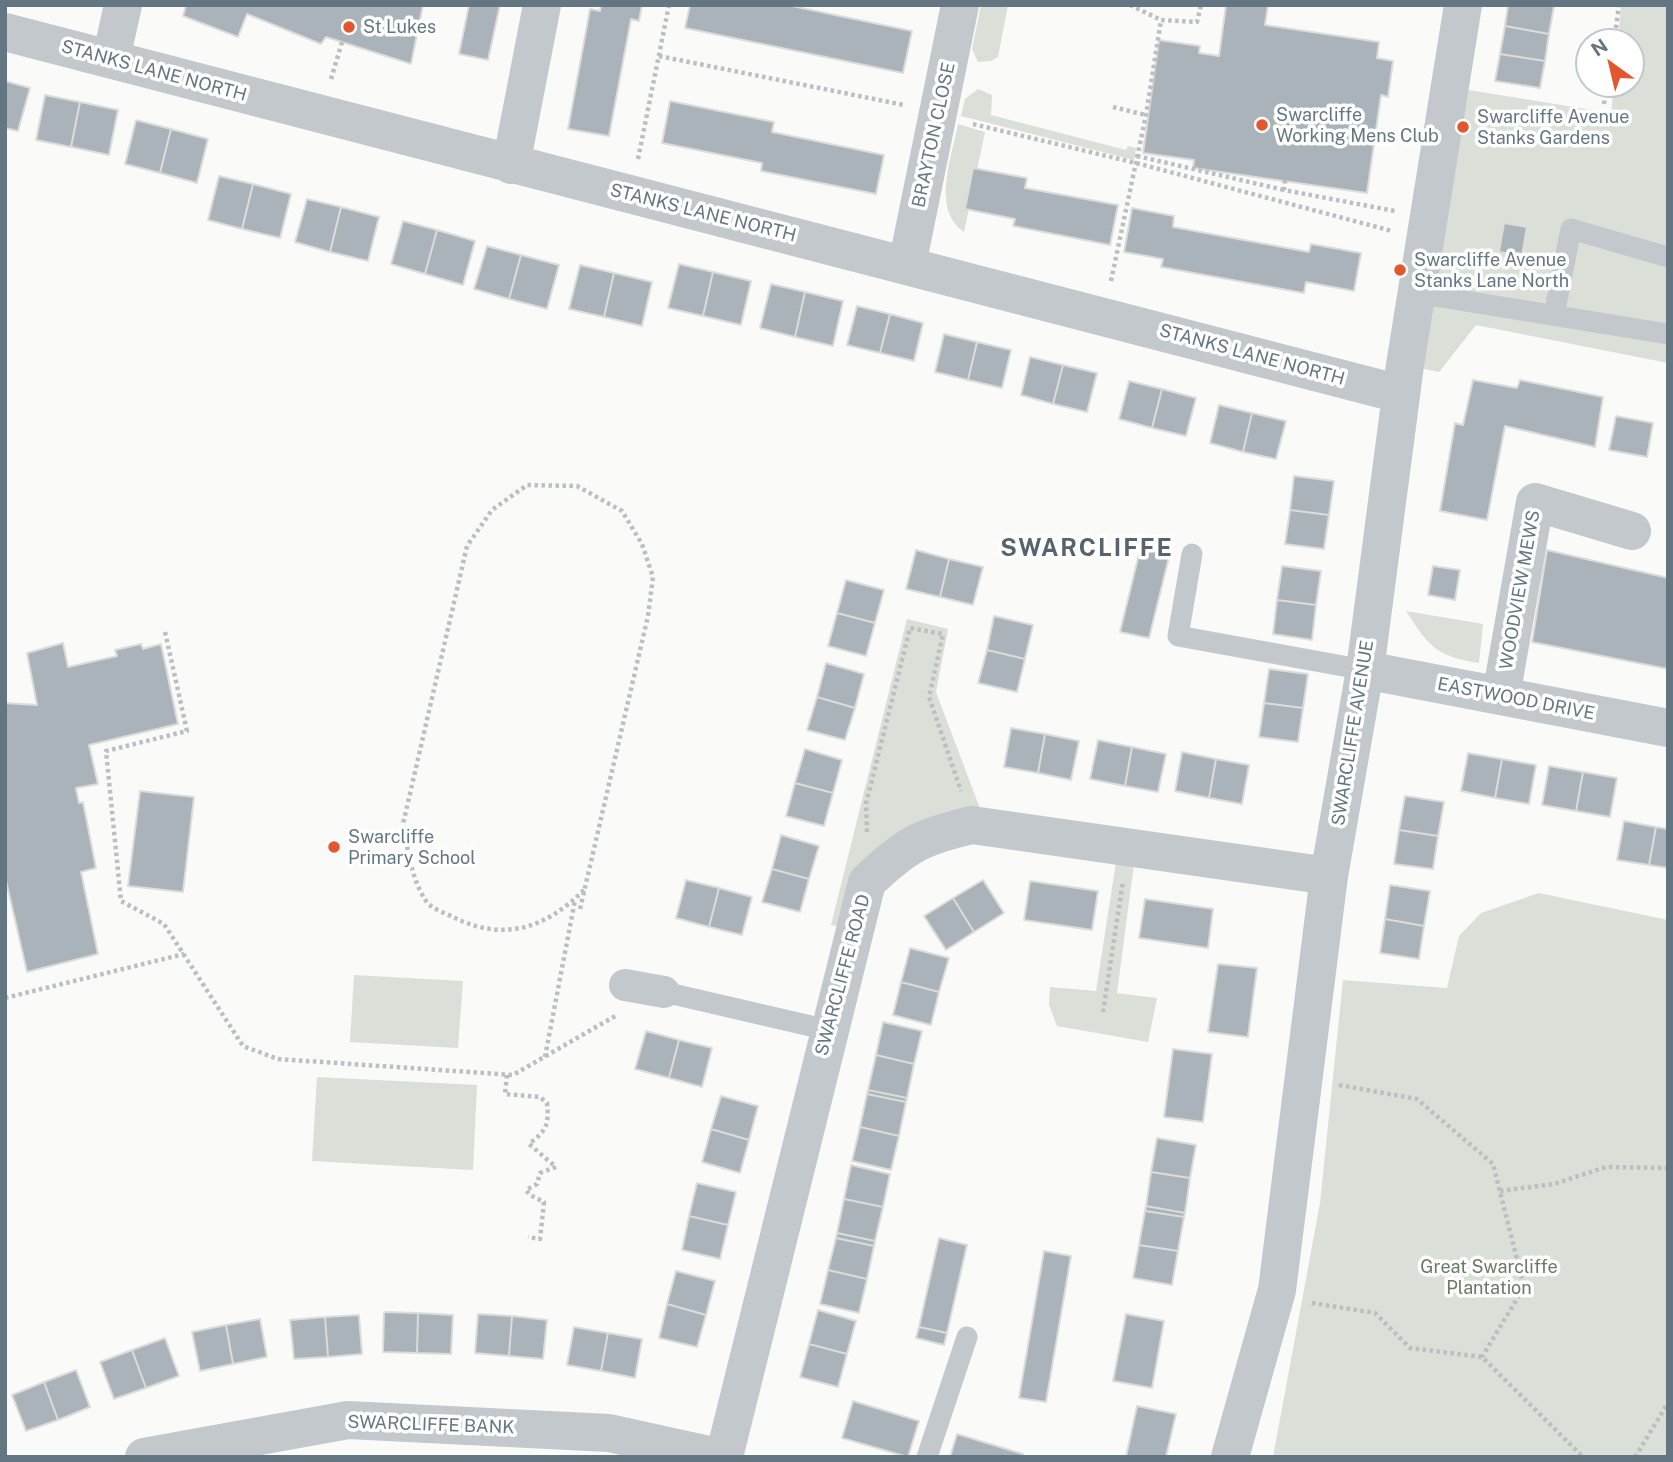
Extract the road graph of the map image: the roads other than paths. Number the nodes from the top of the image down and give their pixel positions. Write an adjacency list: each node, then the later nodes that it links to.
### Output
1 (123, 5): 6 (street)
2 (542, 5): 7 (street)
3 (960, 5): 9 (street, BRAYTON CLOSE)
4 (1464, 5): 10 (street, SWARCLIFFE AVENUE)
5 (5, 32): 6 (street, STANKS LANE NORTH)
6 (111, 59): 7 (street, STANKS LANE NORTH)
7 (511, 165): 9 (street, STANKS LANE NORTH)
8 (1668, 257): 11 (lane)
9 (906, 265): 13 (street, STANKS LANE NORTH)
10 (1416, 293): 11 (lane); 13 (street, SWARCLIFFE AVENUE)
11 (1554, 315): 12 (lane)
12 (1668, 334)
13 (1400, 394): 16 (street, SWARCLIFFE AVENUE)
14 (1632, 531): 17 (street, WOODVIEW MEWS)
15 (1192, 554): 16 (lane)
16 (1365, 670): 17 (street, EASTWOOD DRIVE); 19 (street, SWARCLIFFE AVENUE)
17 (1502, 696): 18 (street, EASTWOOD DRIVE)
18 (1668, 728)
19 (1329, 876): 22 (street, SWARCLIFFE ROAD); 28 (street, SWARCLIFFE AVENUE)
20 (625, 985): 21 (street)
21 (664, 992): 22 (lane)
22 (828, 1030): 26 (street, SWARCLIFFE ROAD)
23 (967, 1337): 27 (lane)
24 (144, 1457): 25 (street, SWARCLIFFE BANK)
25 (718, 1457)
26 (724, 1457)
27 (927, 1457)
28 (1230, 1457)

